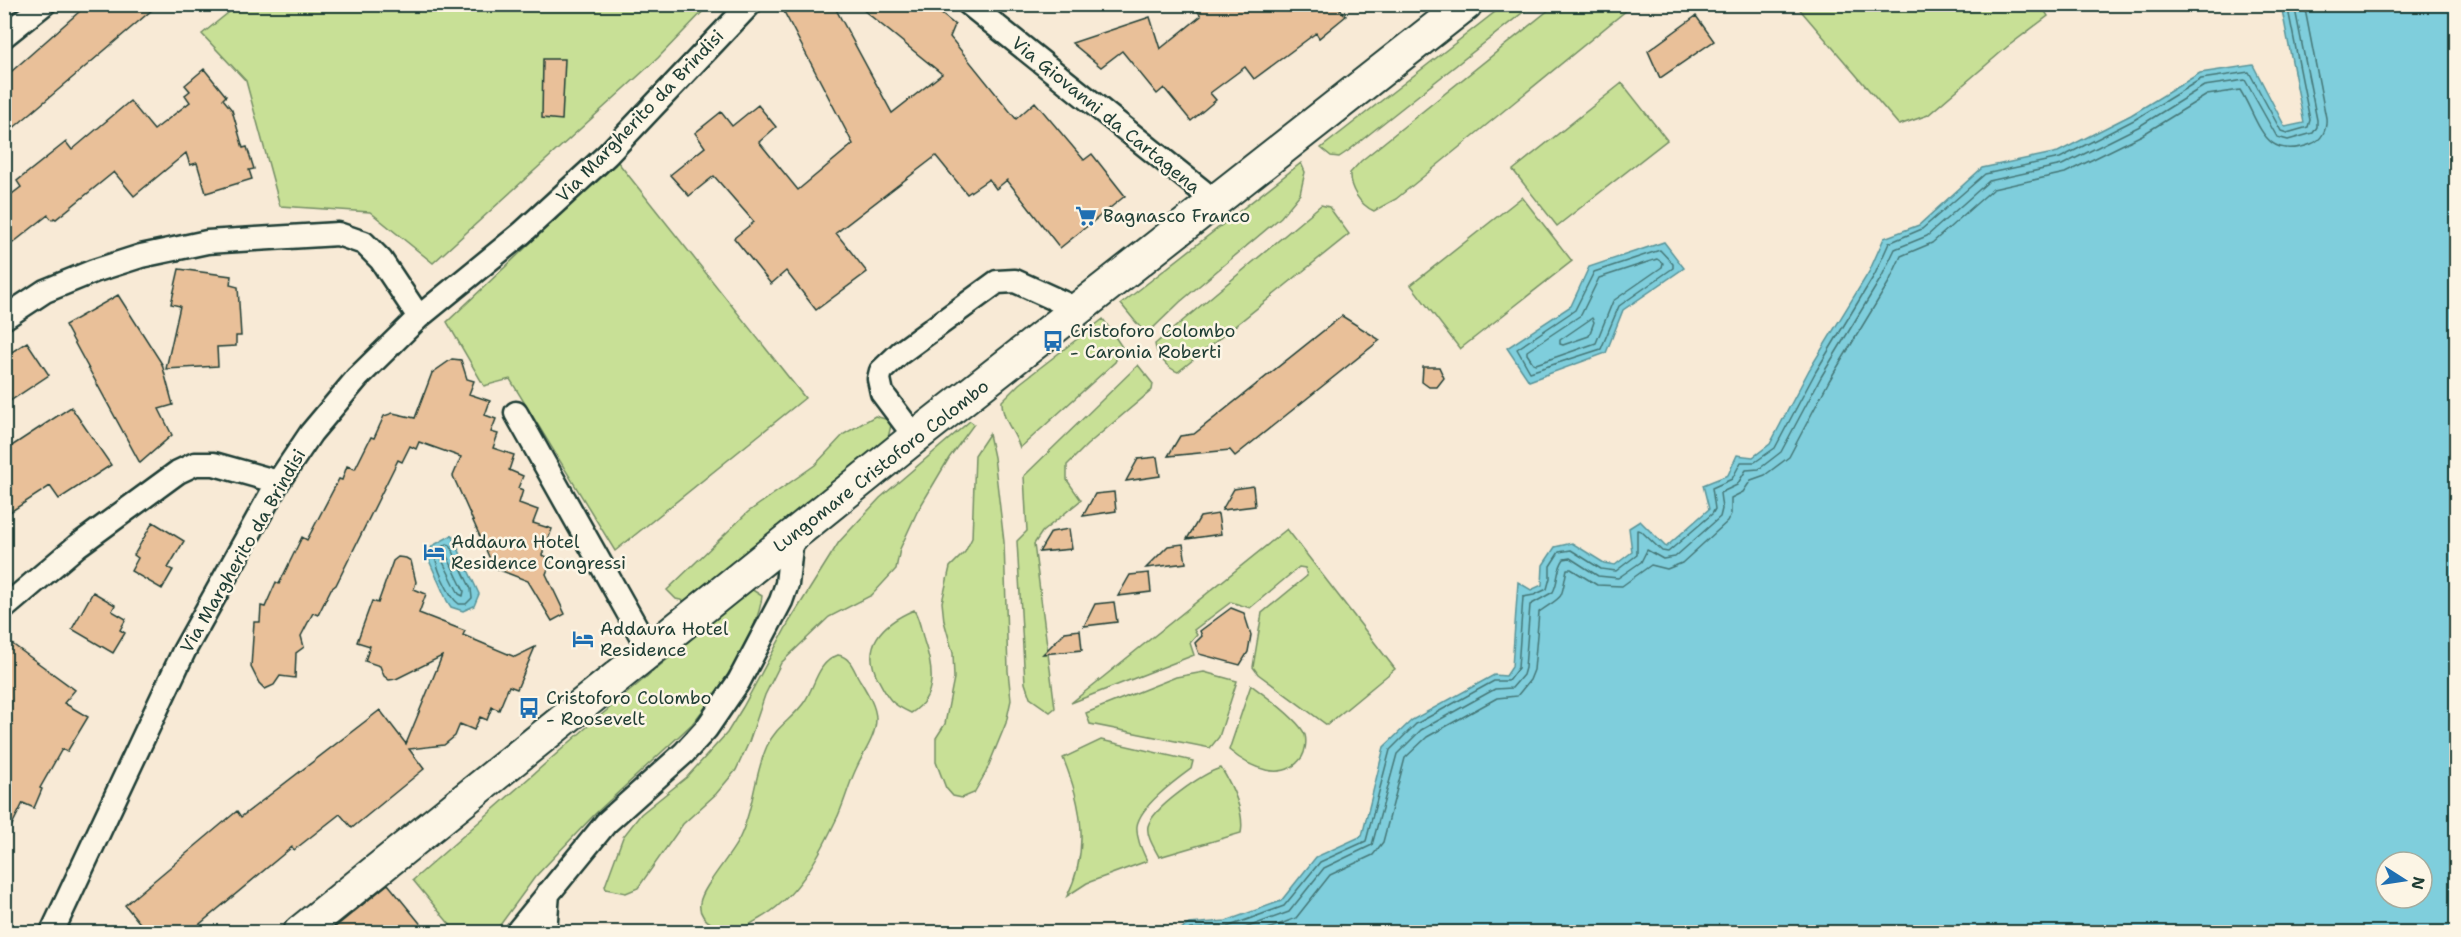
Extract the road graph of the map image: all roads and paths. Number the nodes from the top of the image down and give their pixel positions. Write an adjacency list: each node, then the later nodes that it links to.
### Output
1 (44, 4): 5 (street)
2 (750, 4): 8 (street, Via Margherito da Brindisi)
3 (969, 4): 6 (street, Via Giovanni da Cartagena)
4 (1466, 4): 6 (main road, Lungomare Cristoforo Colombo)
5 (4, 36)
6 (1216, 202): 7 (main road, Lungomare Cristoforo Colombo)
7 (1079, 309): 11 (main road, Lungomare Cristoforo Colombo); 11 (street)
8 (419, 317): 9 (street); 12 (street, Via Margherito da Brindisi)
9 (4, 318)
10 (516, 413): 15 (street)
11 (915, 437): 13 (main road, Lungomare Cristoforo Colombo)
12 (278, 482): 14 (street); 17 (street, Via Margherito da Brindisi)
13 (792, 537): 15 (main road, Lungomare Cristoforo Colombo); 16 (street)
14 (4, 608)
15 (649, 650): 18 (main road, Lungomare Cristoforo Colombo)
16 (548, 893): 19 (street); 20 (street); 21 (street)
17 (52, 933)
18 (300, 933)
19 (518, 933)
20 (539, 933)
21 (545, 933)

